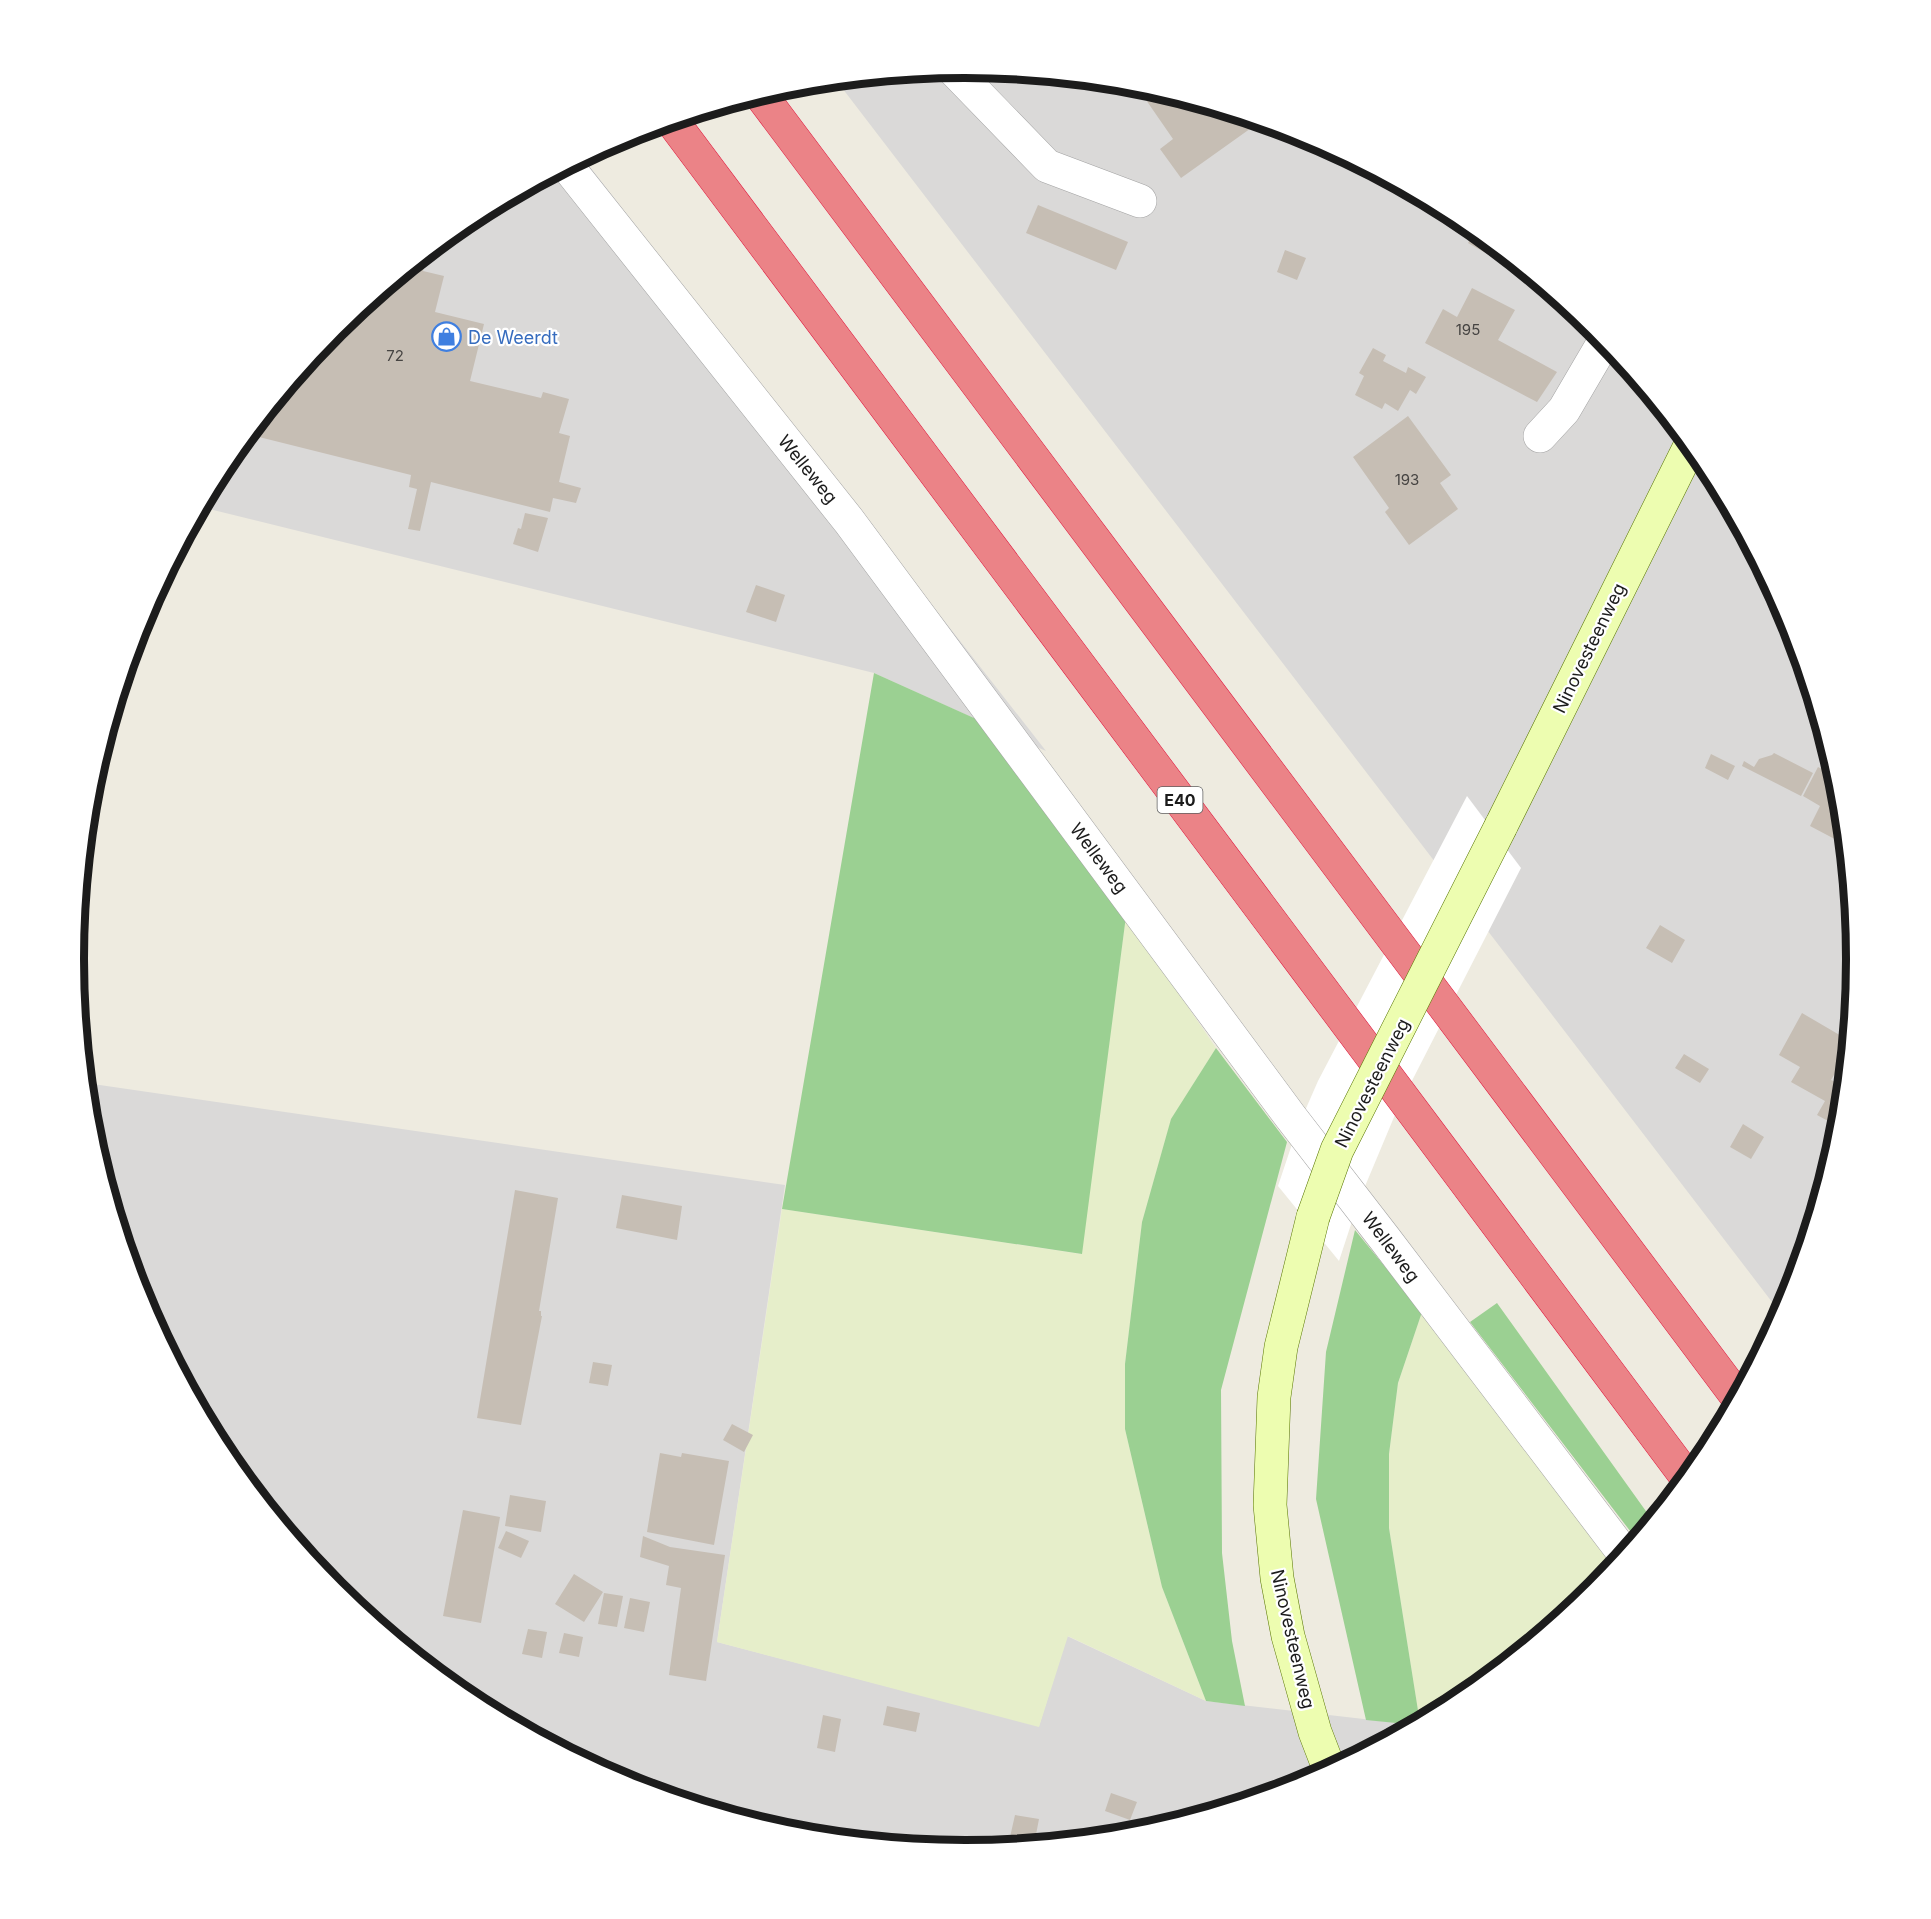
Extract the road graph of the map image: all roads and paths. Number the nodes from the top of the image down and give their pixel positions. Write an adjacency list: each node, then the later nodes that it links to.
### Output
1 (962, 78): 5 (street)
2 (766, 101): 9 (highway)
3 (677, 127): 10 (highway, E40)
4 (571, 171): 11 (street, Welleweg)
5 (1140, 201)
6 (1600, 348): 7 (street)
7 (1540, 436)
8 (1686, 453): 12 (main road, Ninovesteenweg, bridge)
9 (1733, 1392)
10 (1682, 1471)
11 (1620, 1550)
12 (1327, 1763)

